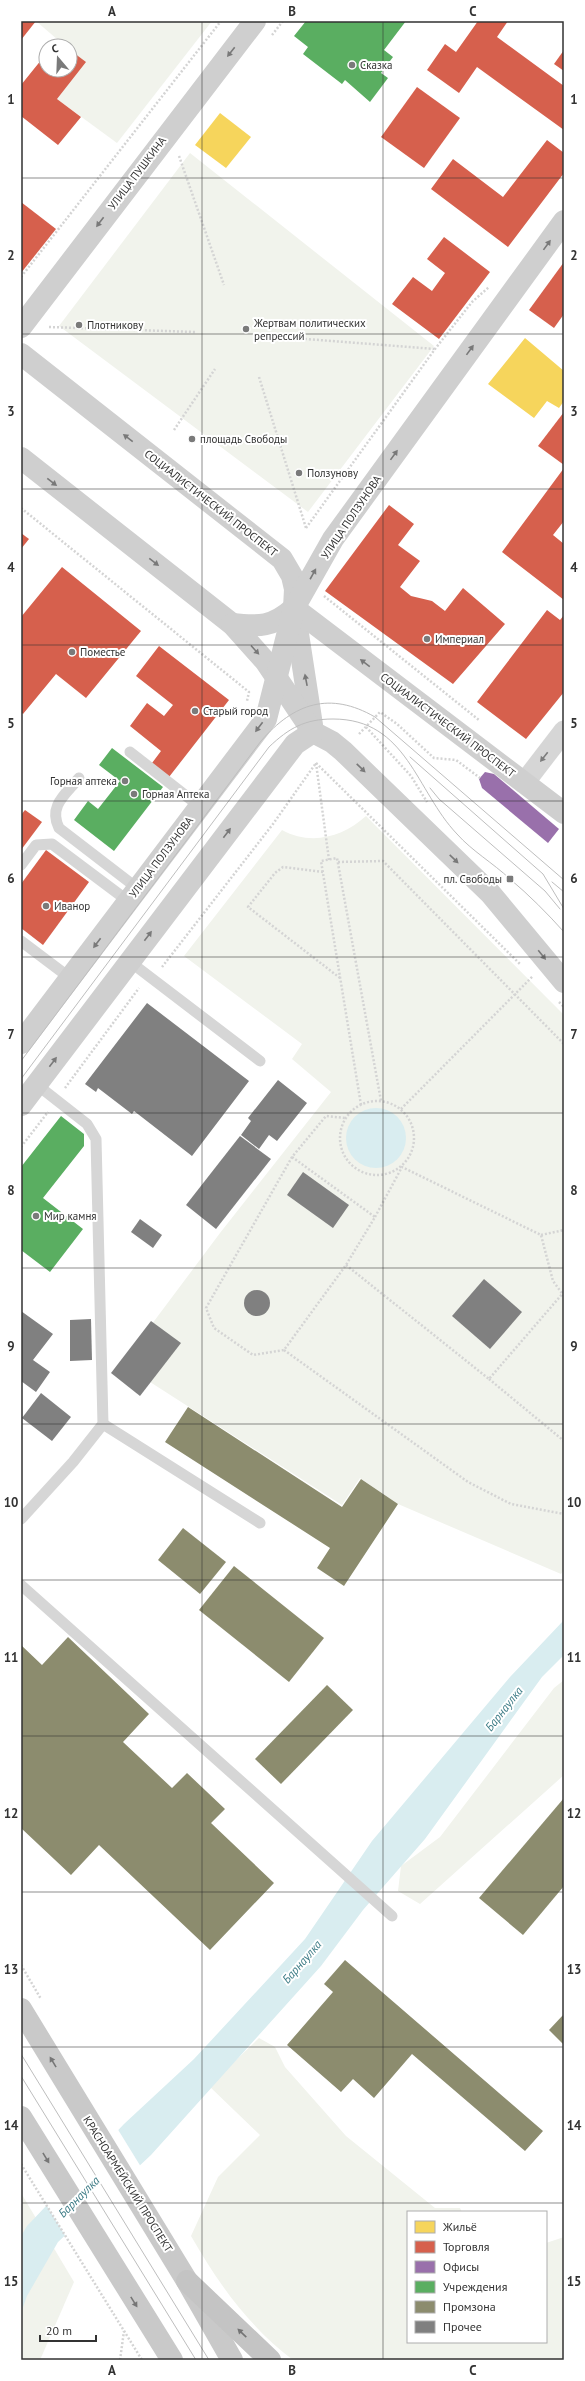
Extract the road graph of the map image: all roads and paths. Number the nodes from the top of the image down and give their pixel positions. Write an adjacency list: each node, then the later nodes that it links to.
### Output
1 (221, 21): 5 (path)
2 (254, 21): 8 (street, УЛИЦА ПУШКИНА, one-way to 8)
3 (179, 156): 6 (path)
4 (564, 221): 20 (street, УЛИЦА ПОЛЗУНОВА, one-way to 4)
5 (21, 277)
6 (224, 285)
7 (490, 286): 12 (path)
8 (21, 327)
9 (49, 327): 10 (path)
10 (195, 332)
11 (293, 338): 12 (path)
12 (435, 349): 15 (path)
13 (21, 354): 20 (street, СОЦИАЛИСТИЧЕСКИЙ ПРОСПЕКТ, one-way to 13)
14 (215, 369): 16 (path)
15 (259, 377)
16 (174, 430)
17 (21, 458): 21 (street, one-way to 21)
18 (21, 508): 23 (path)
19 (324, 590): 24 (path)
20 (294, 608): 21 (street); 22 (street, УЛИЦА ПОЛЗУНОВА); 26 (street, one-way to 20); 32 (street, СОЦИАЛИСТИЧЕСКИЙ ПРОСПЕКТ, one-way to 20)
21 (232, 624): 22 (street, one-way to 22)
22 (276, 678): 26 (street); 33 (street, УЛИЦА ПОЛЗУНОВА, one-way to 33)
23 (247, 701)
24 (480, 722)
25 (564, 731): 32 (street, one-way to 32)
26 (313, 732): 41 (street, one-way to 26); 49 (street, one-way to 49)
27 (358, 734): 31 (path)
28 (130, 752): 33 (lane)
29 (316, 764): 35 (path); 42 (path); 44 (path)
30 (79, 778): 39 (lane)
31 (480, 778)
32 (524, 783): 34 (street, СОЦИАЛИСТИЧЕСКИЙ ПРОСПЕКТ)
33 (199, 806): 39 (street, УЛИЦА ПОЛЗУНОВА)
34 (564, 812)
35 (329, 860): 36 (path); 38 (path)
36 (338, 862): 50 (path); 57 (path)
37 (21, 865): 39 (lane)
38 (323, 872): 47 (path); 47 (path)
39 (133, 894): 46 (street, УЛИЦА ПОЛЗУНОВА, one-way to 46)
40 (21, 941): 46 (lane)
41 (129, 961): 44 (lane); 55 (street, one-way to 41)
42 (523, 966)
43 (528, 971): 45 (path)
44 (148, 976): 54 (lane); 56 (path)
45 (533, 976): 48 (path); 50 (path)
46 (70, 978): 52 (street, УЛИЦА ПОЛЗУНОВА)
47 (341, 978): 59 (path)
48 (538, 981)
49 (559, 989): 51 (path)
50 (515, 993): 53 (path); 60 (path)
51 (564, 1007)
52 (21, 1043)
53 (564, 1044)
54 (260, 1061)
55 (36, 1084): 56 (lane); 58 (street)
56 (57, 1100): 62 (path); 72 (lane)
57 (381, 1101): 59 (path); 60 (path)
58 (21, 1105)
59 (361, 1105): 61 (path)
60 (401, 1110): 64 (path)
61 (345, 1118): 63 (path); 64 (path)
62 (21, 1147)
63 (292, 1157): 65 (path); 70 (path)
64 (402, 1167): 65 (path); 67 (path)
65 (374, 1217): 68 (path)
66 (564, 1230): 67 (path)
67 (541, 1236): 69 (path)
68 (346, 1265): 70 (path); 71 (path)
69 (564, 1295): 71 (path)
70 (284, 1350): 74 (path)
71 (489, 1379): 73 (path)
72 (103, 1424): 75 (lane); 76 (lane)
73 (564, 1441)
74 (564, 1514)
75 (21, 1519)
76 (260, 1523)
77 (21, 1585): 78 (lane)
78 (392, 1916)
79 (21, 2009): 82 (main road, КРАСНОАРМЕЙСКИЙ ПРОСПЕКТ, one-way to 79)
80 (23, 2121): 83 (main road, one-way to 83)
81 (21, 2164): 84 (path)
82 (187, 2280): 89 (main road, КРАСНОАРМЕЙСКИЙ ПРОСПЕКТ); 90 (highway, one-way to 82)
83 (147, 2322): 87 (street); 88 (main road)
84 (124, 2331): 85 (path); 86 (path)
85 (120, 2360)
86 (142, 2360)
87 (163, 2360)
88 (172, 2360)
89 (232, 2360)
90 (270, 2360)

